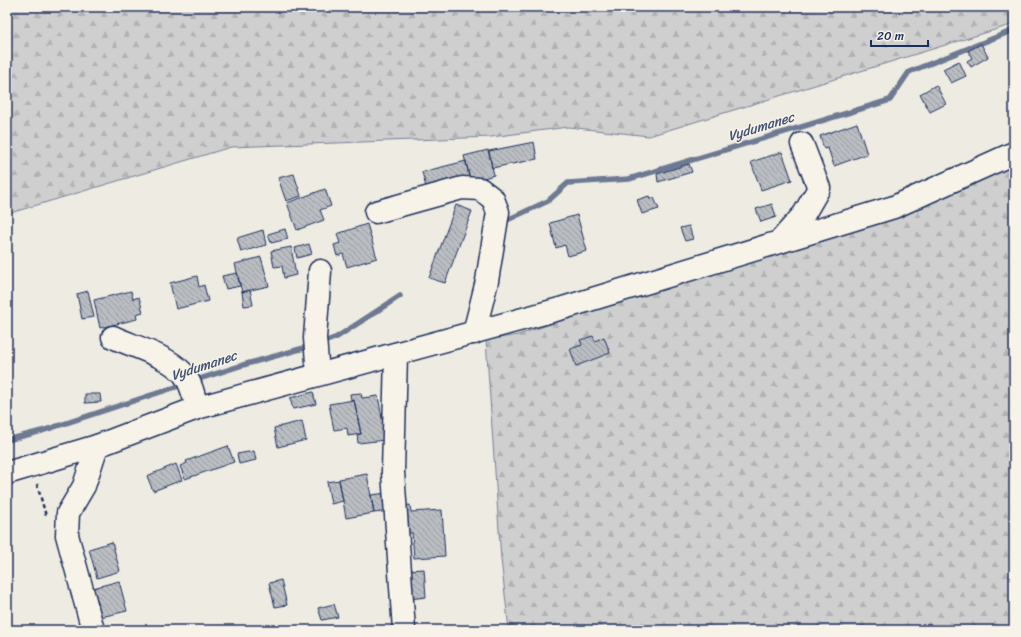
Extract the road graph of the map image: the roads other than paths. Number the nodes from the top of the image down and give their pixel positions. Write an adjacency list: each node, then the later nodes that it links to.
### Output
1 (802, 144): 4 (main road)
2 (1014, 153): 4 (main road)
3 (376, 212): 6 (main road)
4 (779, 242): 6 (main road)
5 (320, 271): 9 (main road)
6 (474, 333): 8 (main road)
7 (113, 337): 10 (main road)
8 (396, 354): 9 (main road); 14 (main road)
9 (317, 356): 10 (main road)
10 (191, 390): 11 (main road)
11 (97, 446): 12 (main road); 13 (main road)
12 (7, 473)
13 (94, 630)
14 (404, 630)

